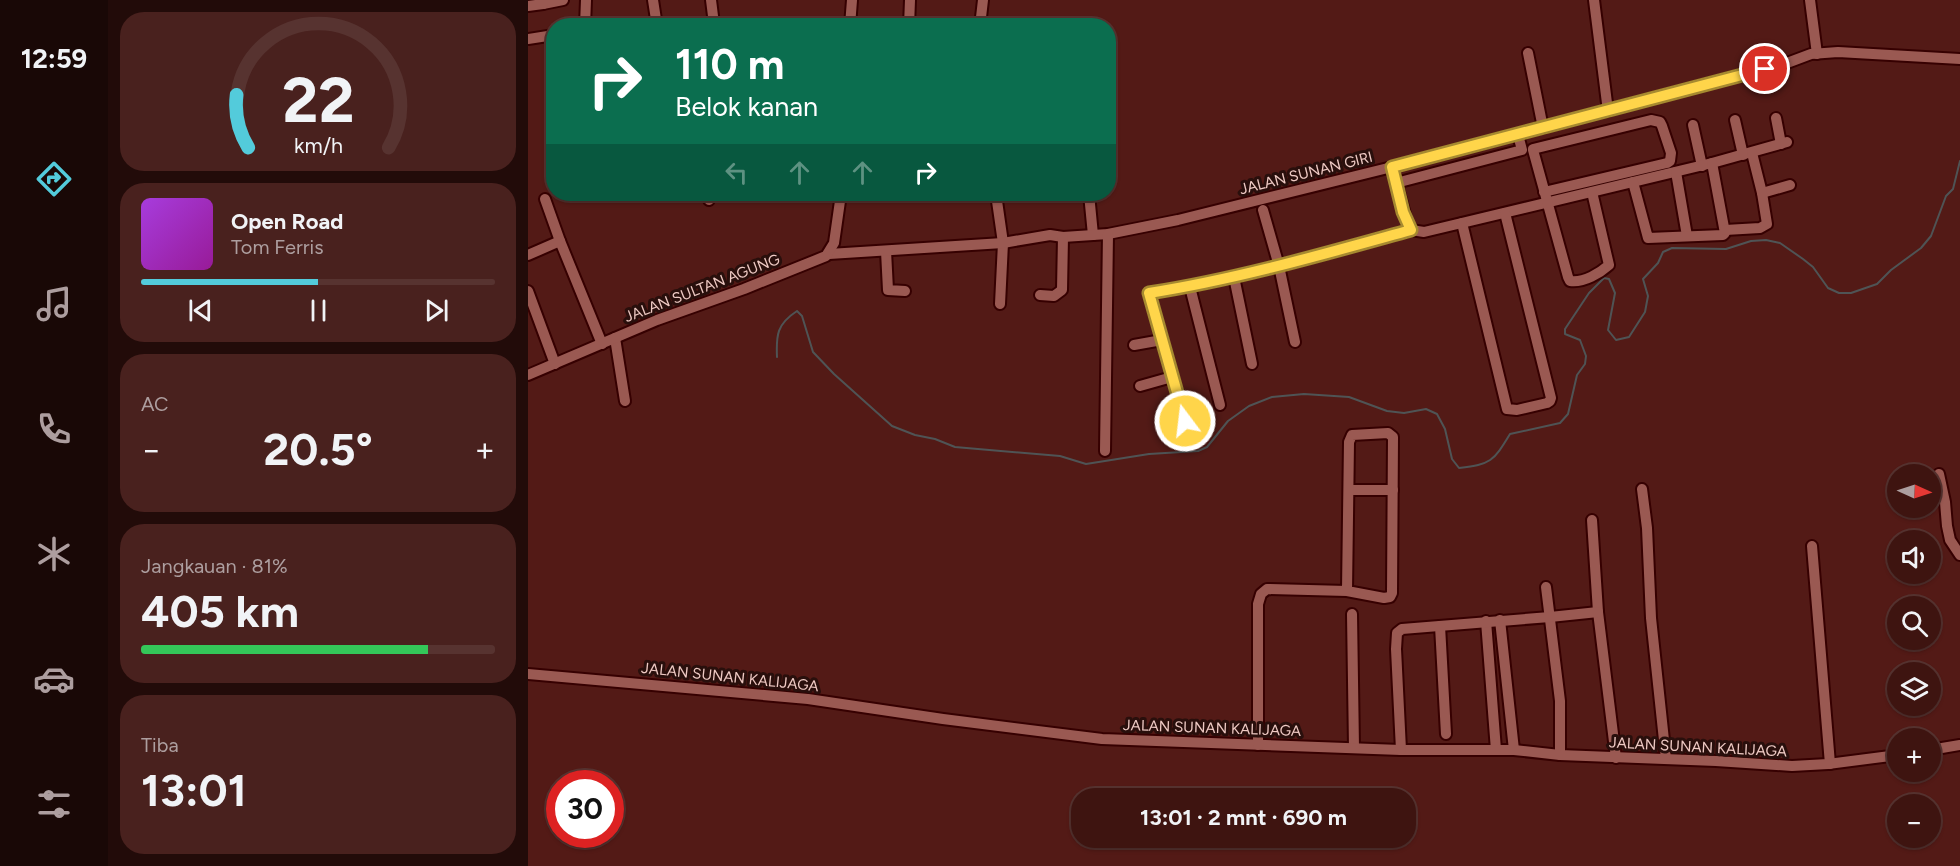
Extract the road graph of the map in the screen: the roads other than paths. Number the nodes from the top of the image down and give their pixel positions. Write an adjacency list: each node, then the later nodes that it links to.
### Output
1 (563, 0): 10 (street)
2 (586, 0): 12 (street)
3 (653, 0): 13 (street)
4 (711, 0): 14 (street)
5 (852, 0): 15 (street)
6 (910, 0): 16 (street)
7 (982, 0): 17 (street)
8 (1594, 0): 23 (street)
9 (1810, 0): 21 (street)
10 (543, 2): 11 (street)
11 (528, 6)
12 (585, 18)
13 (656, 18)
14 (712, 18)
15 (851, 18)
16 (909, 18)
17 (981, 18)
18 (546, 36): 19 (street)
19 (528, 39)
20 (1528, 53): 27 (street)
21 (1817, 54): 22 (street, JALAN SUNAN GIRI); 23 (street, JALAN SUNAN GIRI)
22 (1960, 59)
23 (1608, 111): 27 (street, JALAN SUNAN GIRI)
24 (1776, 118): 29 (street)
25 (1735, 120): 29 (street)
26 (1693, 125): 30 (street)
27 (1543, 128): 28 (street, JALAN SUNAN GIRI)
28 (1518, 135): 31 (street, JALAN SUNAN GIRI); 34 (street)
29 (1748, 154): 30 (street); 37 (street)
30 (1707, 164): 32 (street); 47 (street)
31 (1392, 167): 34 (street); 48 (street, JALAN SUNAN GIRI)
32 (1676, 172): 33 (street); 50 (street)
33 (1633, 182): 36 (street); 50 (street)
34 (1396, 183): 46 (street)
35 (1790, 185): 37 (street)
36 (1592, 192): 38 (street); 38 (street)
37 (1762, 193): 47 (street)
38 (1546, 197): 38 (street); 44 (street)
39 (545, 199): 52 (street)
40 (840, 201): 55 (street)
41 (997, 201): 53 (street)
42 (1090, 201): 49 (street)
43 (1263, 210): 57 (street)
44 (1505, 213): 45 (street); 45 (street)
45 (1462, 223): 46 (street)
46 (1411, 230): 57 (street)
47 (1725, 230): 50 (street)
48 (1108, 234): 49 (street, JALAN SUNAN GIRI); 77 (street)
49 (1093, 235): 51 (street, JALAN SUNAN GIRI)
50 (1687, 236)
51 (1064, 237): 53 (street, JALAN SUNAN GIRI); 62 (street)
52 (560, 241): 56 (street); 67 (street)
53 (1003, 243): 54 (street, JALAN SUNAN GIRI); 63 (street)
54 (886, 251): 55 (street, JALAN SUNAN GIRI); 61 (street)
55 (828, 254): 64 (street, JALAN SULTAN AGUNG)
56 (528, 255)
57 (1278, 266): 58 (street); 66 (street)
58 (1234, 277): 59 (street); 70 (street)
59 (1190, 287): 65 (street); 75 (street)
60 (528, 291): 69 (street)
61 (905, 291)
62 (1040, 295)
63 (1000, 304)
64 (615, 338): 67 (street, JALAN SULTAN AGUNG); 74 (street)
65 (1162, 340): 68 (street); 72 (street)
66 (1295, 342)
67 (602, 344): 69 (street, JALAN SULTAN AGUNG)
68 (1134, 345)
69 (555, 364): 71 (street, JALAN SULTAN AGUNG)
70 (1252, 364)
71 (528, 375)
72 (1172, 377): 73 (street); 76 (street)
73 (1140, 386)
74 (625, 401)
75 (1220, 405)
76 (1185, 421)
77 (1105, 451)
78 (1941, 483): 84 (street)
79 (1642, 489): 109 (street)
80 (1349, 490): 81 (street); 81 (street); 86 (street)
81 (1393, 490): 86 (street)
82 (1592, 520): 87 (street)
83 (1812, 546): 110 (street)
84 (1960, 555)
85 (1546, 587): 89 (street)
86 (1347, 591): 99 (street)
87 (1598, 612): 89 (street); 108 (street)
88 (1352, 614): 101 (street)
89 (1550, 617): 91 (street); 106 (street)
90 (1486, 621): 91 (street); 92 (street); 94 (street)
91 (1500, 621): 93 (street)
92 (1440, 626): 98 (street); 103 (street)
93 (1504, 661): 94 (street); 96 (street)
94 (1489, 662): 97 (street)
95 (528, 674): 99 (street, JALAN SUNAN KALIJAGA)
96 (1508, 698): 97 (street); 105 (street)
97 (1492, 699): 104 (street)
98 (1446, 734)
99 (1258, 745): 101 (street, JALAN SUNAN KALIJAGA)
100 (1960, 745): 102 (street)
101 (1354, 748): 103 (street, JALAN SUNAN KALIJAGA)
102 (1941, 748)
103 (1401, 750): 104 (street, JALAN SUNAN KALIJAGA)
104 (1496, 750): 105 (street, JALAN SUNAN KALIJAGA)
105 (1514, 750): 106 (street, JALAN SUNAN KALIJAGA)
106 (1560, 755): 108 (street, JALAN SUNAN KALIJAGA)
107 (1887, 756): 110 (street, JALAN SUNAN KALIJAGA)
108 (1616, 758): 109 (street, JALAN SUNAN KALIJAGA)
109 (1666, 759): 110 (street, JALAN SUNAN KALIJAGA)
110 (1830, 764)

